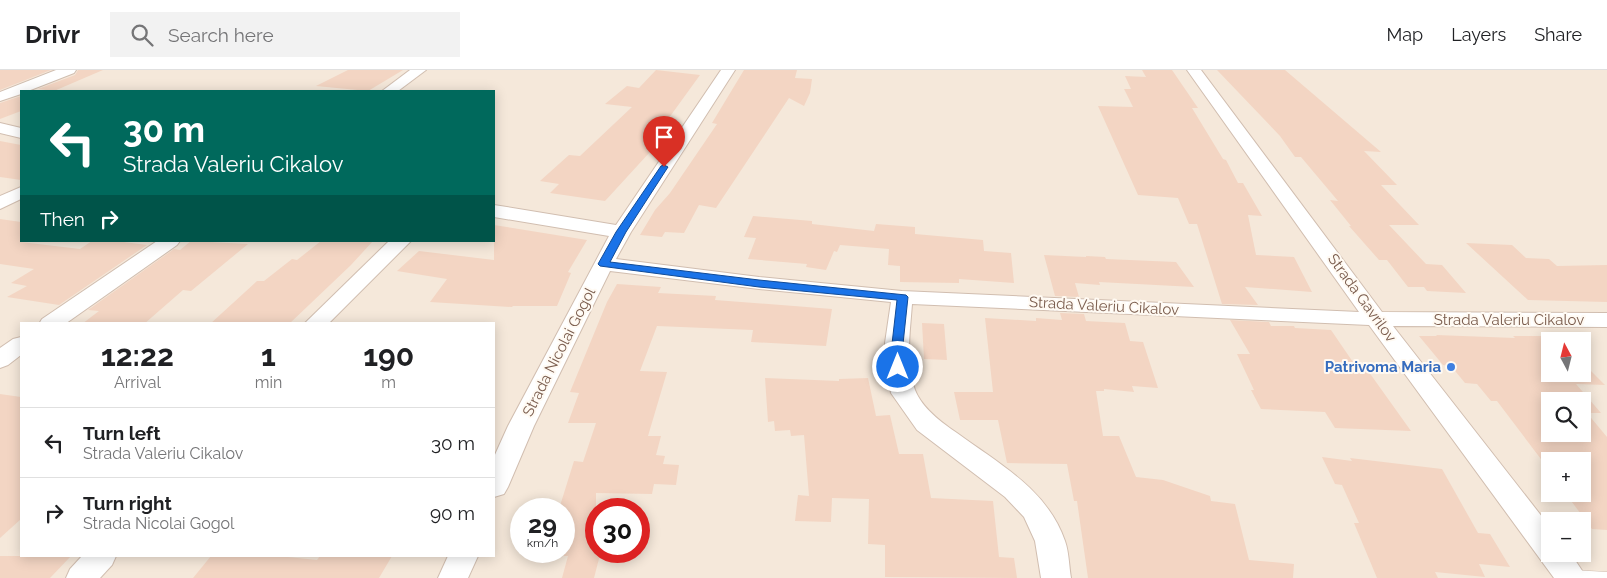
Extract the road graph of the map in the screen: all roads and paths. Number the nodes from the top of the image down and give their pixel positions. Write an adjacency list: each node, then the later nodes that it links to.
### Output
1 (69, 70): 6 (street)
2 (419, 70): 5 (street)
3 (728, 70): 12 (street, Strada Nicolai Gogol)
4 (1194, 70): 17 (street, Strada Gavrilov)
5 (390, 90)
6 (0, 97)
7 (0, 128): 8 (street)
8 (20, 133)
9 (20, 192): 10 (street)
10 (0, 202)
11 (495, 211): 12 (street)
12 (621, 232): 15 (street, Strada Nicolai Gogol)
13 (169, 242): 19 (street)
14 (400, 242): 20 (street)
15 (603, 264): 16 (street, Strada Valeriu Cikalov); 23 (street, Strada Nicolai Gogol)
16 (902, 297): 17 (street, Strada Valeriu Cikalov); 30 (street)
17 (1376, 319): 18 (street, Strada Valeriu Cikalov); 24 (street, Strada Gavrilov)
18 (1607, 320)
19 (53, 322)
20 (317, 322)
21 (20, 345): 22 (street)
22 (0, 360)
23 (495, 485)
24 (1541, 537)
25 (100, 557): 28 (street)
26 (463, 557): 29 (street)
27 (1565, 569): 31 (lane)
28 (82, 578)
29 (453, 578)
30 (1056, 578)
31 (1607, 578)

